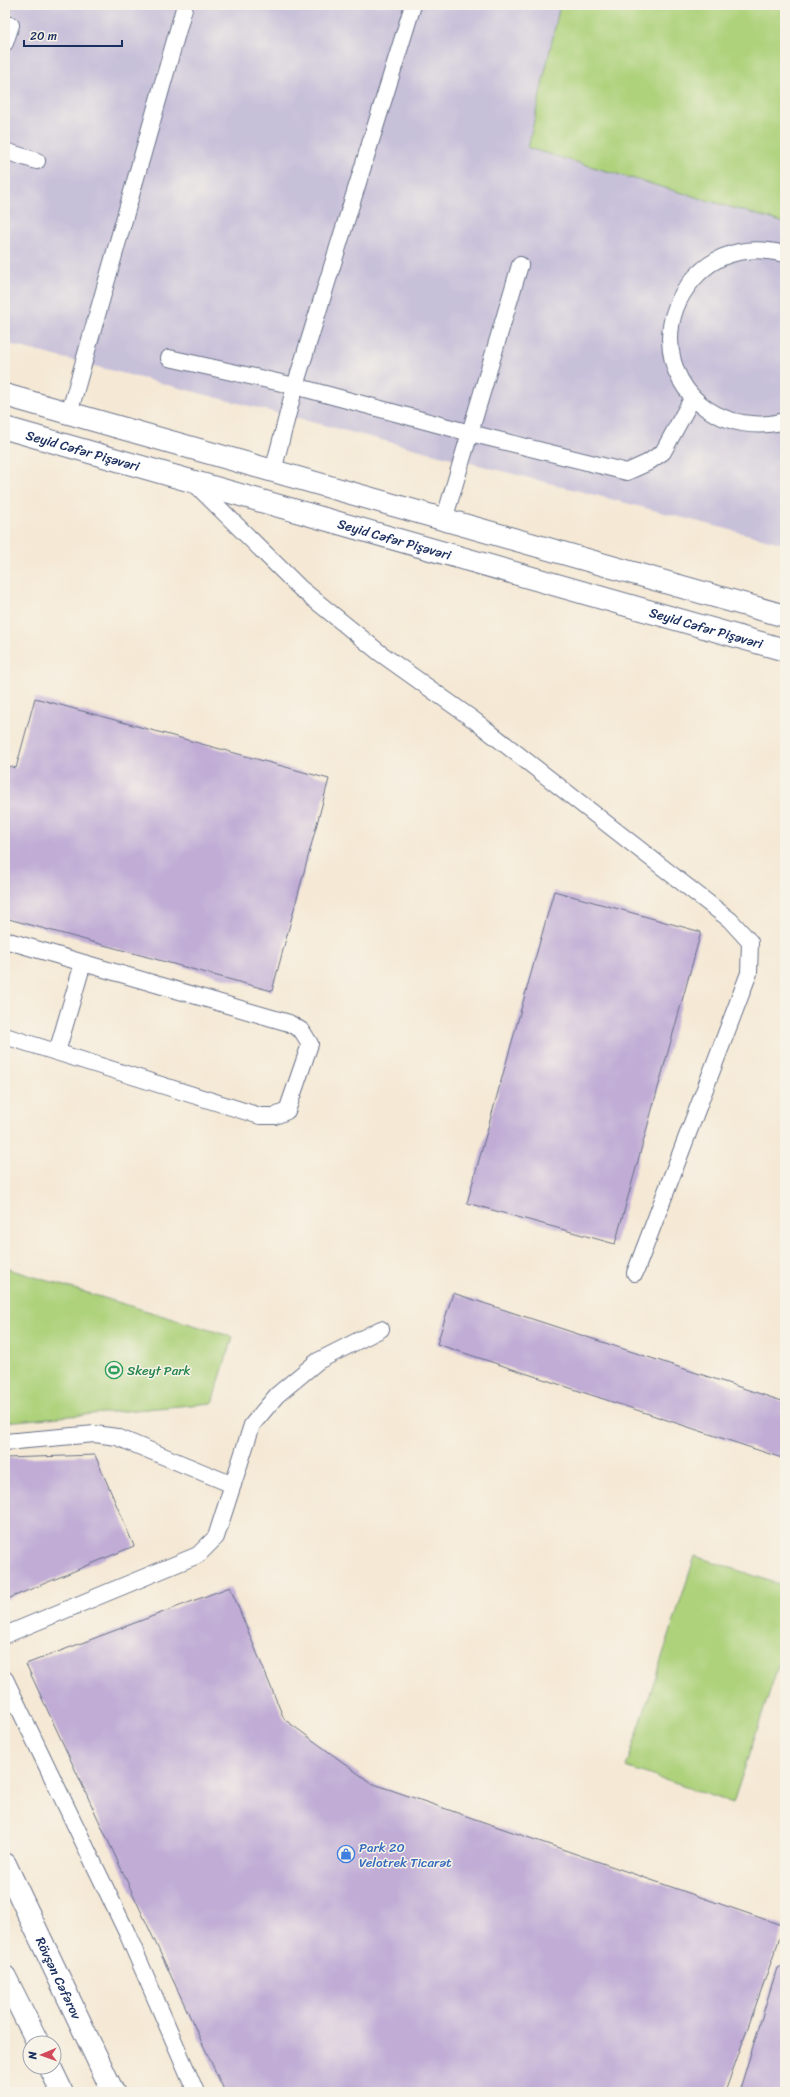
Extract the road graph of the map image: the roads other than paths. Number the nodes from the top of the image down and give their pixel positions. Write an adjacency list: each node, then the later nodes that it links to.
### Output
1 (185, 5): 13 (lane)
2 (413, 5): 10 (lane)
3 (11, 25): 4 (lane)
4 (5, 43)
5 (5, 151): 6 (lane)
6 (37, 162)
7 (785, 254): 12 (lane)
8 (520, 266): 16 (lane)
9 (169, 358): 10 (lane)
10 (295, 386): 16 (lane); 17 (lane)
11 (5, 396): 13 (street)
12 (694, 397): 14 (lane); 16 (lane)
13 (69, 414): 17 (street)
14 (785, 421)
15 (5, 428): 18 (street, Seyid Cəfər Pişəvəri)
16 (470, 433): 19 (lane)
17 (273, 471): 19 (street)
18 (192, 481): 21 (street, Seyid Cəfər Pişəvəri); 26 (lane)
19 (444, 520): 20 (street)
20 (785, 616)
21 (785, 650)
22 (5, 940): 23 (lane)
23 (83, 963): 25 (lane); 25 (lane)
24 (5, 1036): 25 (lane)
25 (57, 1052)
26 (635, 1274)
27 (381, 1329): 29 (lane)
28 (5, 1442): 29 (lane)
29 (233, 1485): 30 (lane)
30 (5, 1635)
31 (5, 1679): 38 (lane)
32 (5, 1864): 37 (street, Rövşən Cəfərov)
33 (5, 1977): 34 (street)
34 (34, 2035)
35 (54, 2075): 36 (street)
36 (62, 2092)
37 (113, 2092)
38 (196, 2092)

